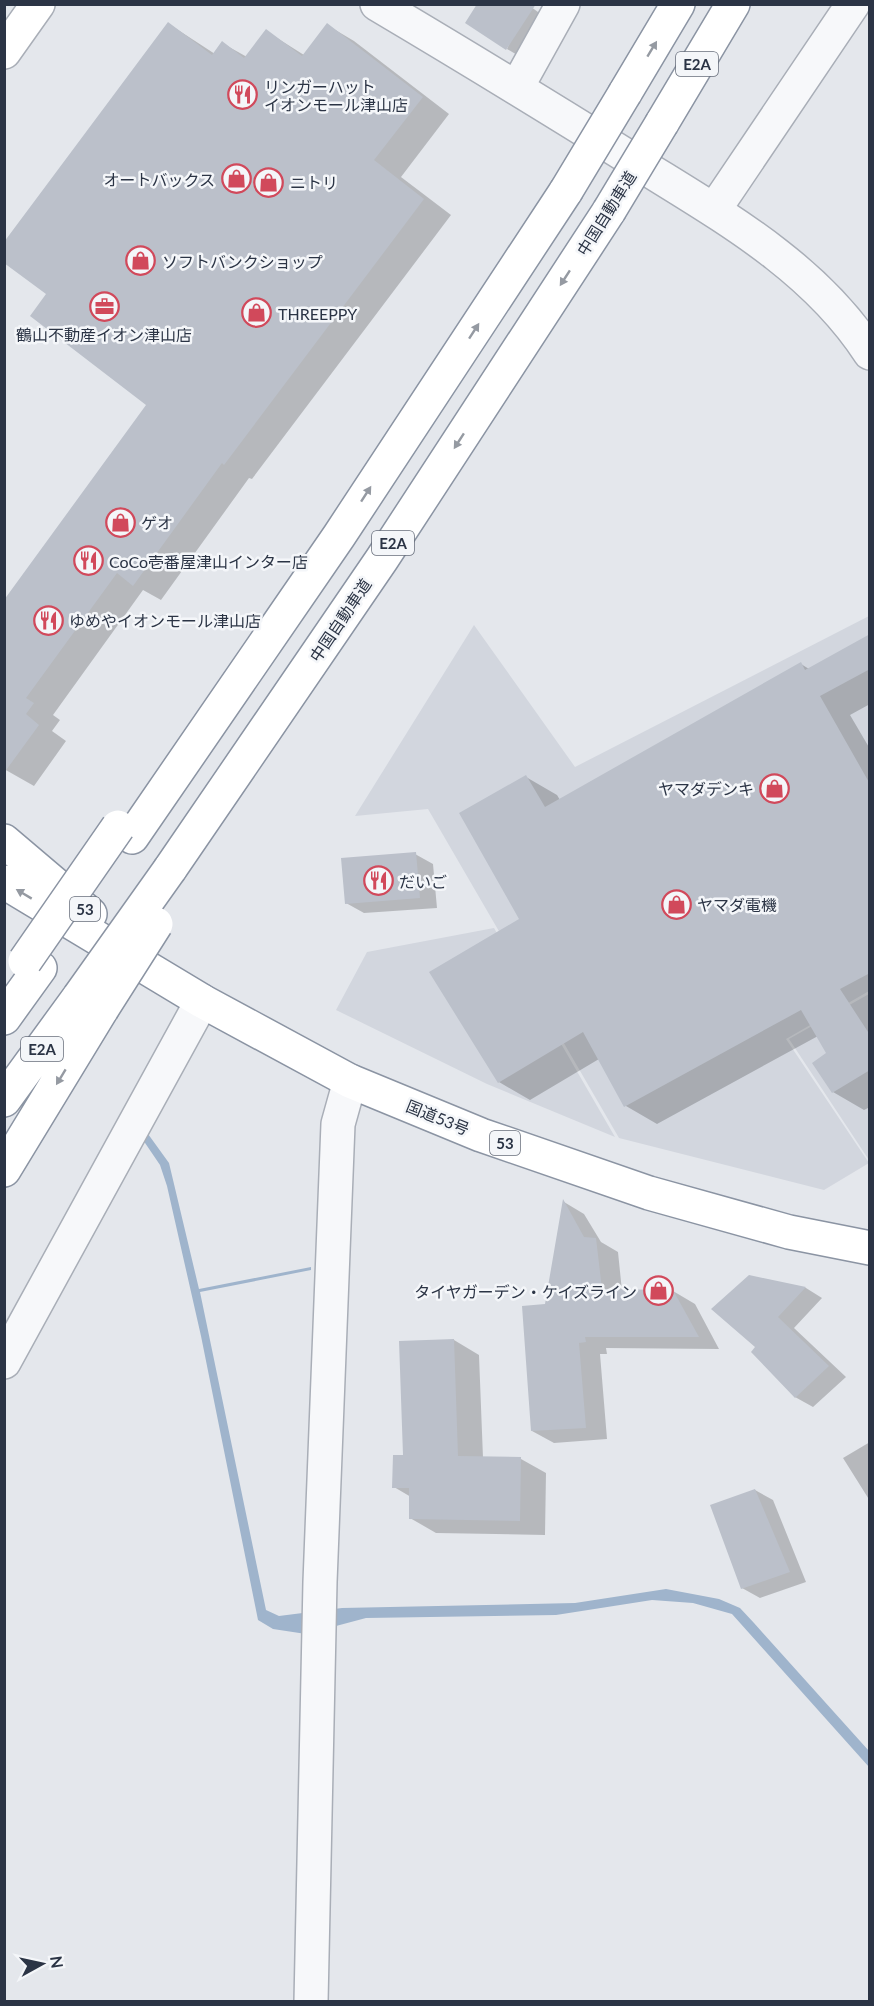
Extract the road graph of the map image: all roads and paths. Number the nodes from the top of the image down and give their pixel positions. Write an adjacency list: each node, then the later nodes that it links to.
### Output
1 (38, 4): 7 (main road)
2 (377, 4): 8 (street)
3 (563, 4): 8 (street)
4 (678, 4): 13 (main road, E2A, one-way to 4, bridge)
5 (733, 4): 17 (main road, 中国自動車道 / E2A, one-way to 17, bridge)
6 (853, 4): 9 (street)
7 (4, 52)
8 (517, 87): 9 (street)
9 (714, 210): 10 (street)
10 (870, 353)
11 (4, 842): 14 (main road, 国道53号 / 53)
12 (4, 882): 14 (main road, 国道53号 / 53, one-way to 12)
13 (33, 964): 15 (main road); 18 (main road, E2A)
14 (165, 977): 16 (main road, 国道53号 / 53)
15 (4, 987)
16 (202, 1000): 19 (main road, 国道53号 / 53); 23 (street)
17 (91, 1003): 20 (main road, 中国自動車道 / E2A); 21 (main road, one-way to 21)
18 (4, 1018)
19 (350, 1081): 22 (main road, 国道53号 / 53); 24 (street)
20 (4, 1100)
21 (4, 1170)
22 (870, 1248)
23 (4, 1362)
24 (311, 2001)

